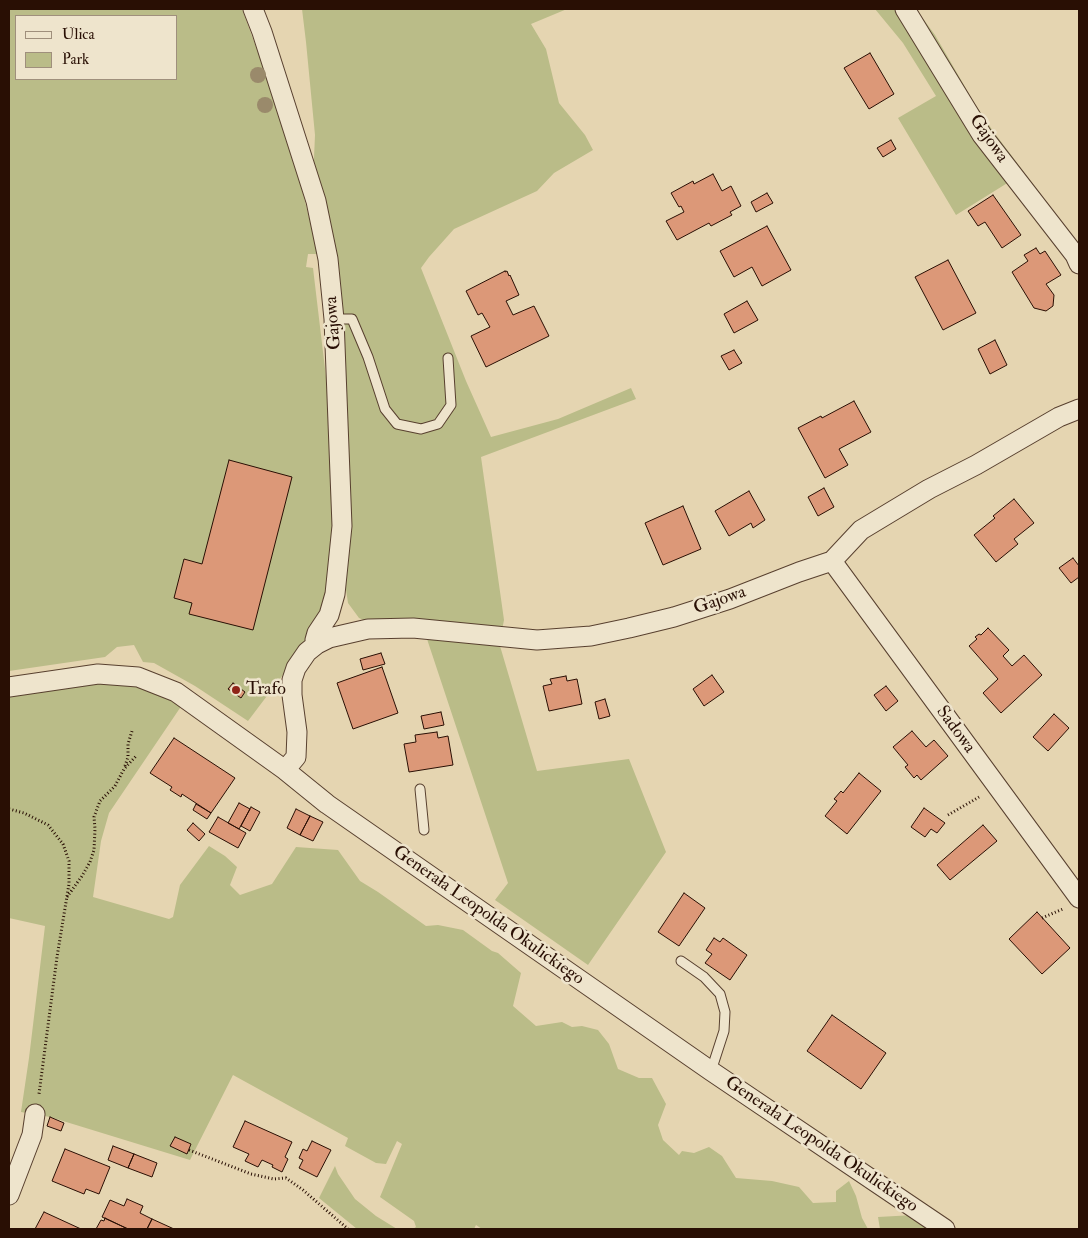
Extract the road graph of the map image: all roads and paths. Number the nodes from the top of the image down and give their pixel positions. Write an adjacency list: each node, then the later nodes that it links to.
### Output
1 (253, 9): 4 (street, Gajowa)
2 (905, 9): 3 (street, Gajowa)
3 (1079, 264)
4 (334, 318): 5 (lane); 8 (street, Gajowa)
5 (448, 358)
6 (1079, 409): 7 (street, Gajowa)
7 (832, 561): 8 (street, Gajowa); 20 (street, Sadowa)
8 (316, 644): 13 (street, Gajowa)
9 (9, 687): 13 (street, Generała Leopolda Okulickiego)
10 (132, 731): 12 (path)
11 (137, 755): 12 (path)
12 (124, 769): 19 (path)
13 (285, 770): 23 (street, Generała Leopolda Okulickiego)
14 (420, 789): 18 (lane)
15 (980, 797): 17 (path)
16 (9, 809): 19 (path)
17 (948, 815)
18 (424, 830)
19 (66, 900): 24 (path)
20 (1074, 902): 21 (path)
21 (1042, 918)
22 (681, 961): 23 (lane)
23 (711, 1071): 28 (street, Generała Leopolda Okulickiego)
24 (35, 1114): 26 (street)
25 (189, 1150): 27 (path)
26 (9, 1195)
27 (348, 1229)
28 (946, 1229)

